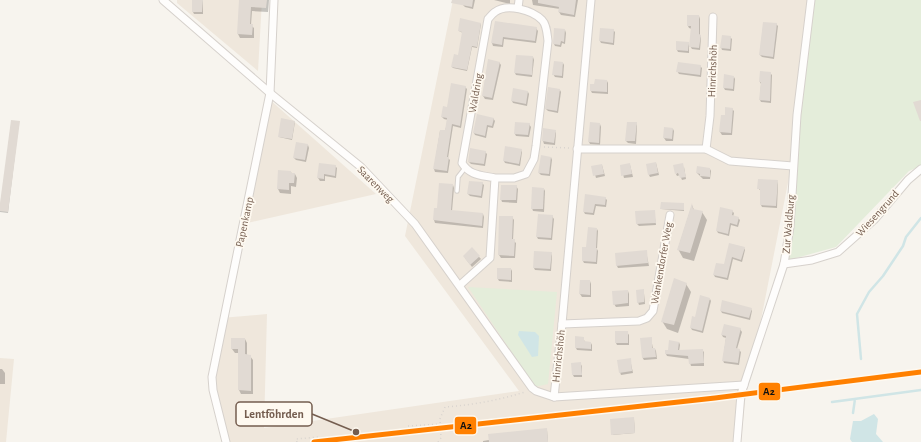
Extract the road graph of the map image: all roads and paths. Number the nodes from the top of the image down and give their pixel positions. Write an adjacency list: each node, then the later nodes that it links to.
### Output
1 (163, 0): 8 (street, Saarenweg)
2 (274, 0): 8 (street, Papenkamp)
3 (519, 0): 6 (street)
4 (591, 0): 10 (street, Hinrichshöh)
5 (811, 0): 12 (street, Zur Waldburg)
6 (518, 8): 9 (street); 13 (street, Waldring)
7 (713, 17): 11 (street, Hinrichshöh)
8 (270, 93): 19 (street, Saarenweg); 27 (street, Papenkamp)
9 (536, 146): 10 (path); 15 (street)
10 (577, 149): 11 (street); 20 (street, Hinrichshöh)
11 (706, 149): 12 (street)
12 (793, 166): 18 (street, Zur Waldburg)
13 (466, 168): 15 (street); 16 (lane)
14 (921, 169): 18 (street, Wiesengrund)
15 (495, 178): 19 (street)
16 (457, 191)
17 (670, 215): 20 (street, Wankendorfer Weg)
18 (784, 264): 21 (street, Zur Waldburg)
19 (460, 285): 22 (street, Saarenweg)
20 (562, 324): 23 (street, Hinrichshöh)
21 (744, 384): 23 (street, Hinrichshöh); 30 (street, Zur Waldburg)
22 (532, 388): 23 (street); 24 (path)
23 (554, 397)
24 (441, 424): 25 (path); 29 (path)
25 (408, 426)
26 (319, 437): 28 (path)
27 (226, 442)
28 (296, 442)
29 (438, 442)
30 (737, 442)

